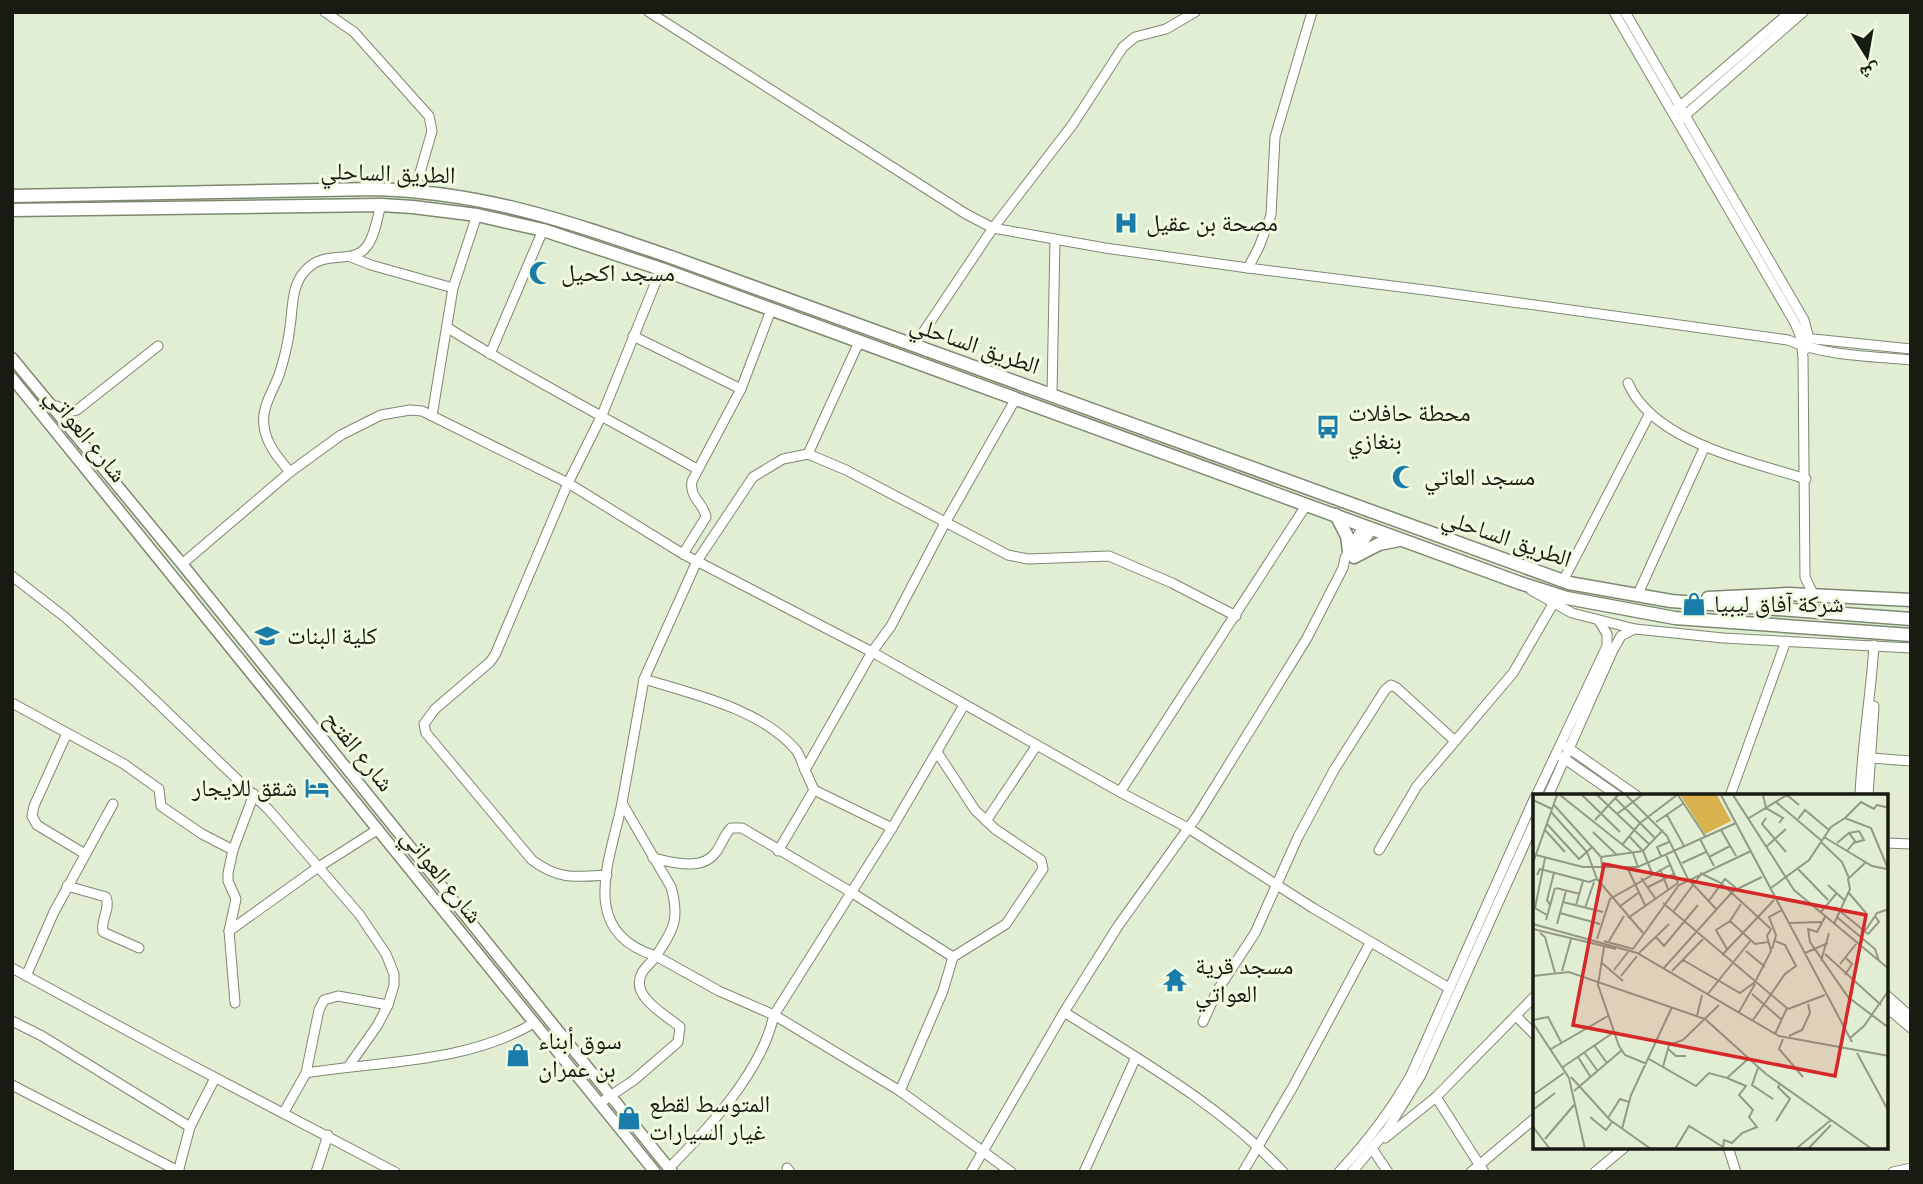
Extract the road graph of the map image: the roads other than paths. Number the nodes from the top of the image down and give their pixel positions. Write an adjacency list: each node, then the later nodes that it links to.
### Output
1 (325, 12): 11 (street)
2 (649, 12): 16 (street)
3 (1195, 12): 16 (street)
4 (1312, 12): 20 (street)
5 (1614, 12): 9 (street)
6 (1625, 12): 9 (street)
7 (1790, 12): 9 (street)
8 (1803, 12): 10 (street)
9 (1677, 109): 10 (street)
10 (1682, 118): 27 (street)
11 (415, 190): 12 (highway, الطريق الساحلي); 29 (highway, الطريق الساحلي)
12 (12, 196)
13 (381, 205): 14 (highway, الطريق الساحلي); 15 (highway, الطريق الساحلي); 19 (street)
14 (12, 210)
15 (477, 215): 17 (highway, الطريق الساحلي); 22 (street)
16 (993, 228): 18 (street); 29 (street)
17 (543, 230): 21 (highway, الطريق الساحلي); 31 (street)
18 (1055, 239): 20 (street); 37 (street)
19 (351, 257): 22 (street); 46 (street)
20 (1248, 268): 27 (street)
21 (661, 269): 23 (highway, الطريق الساحلي); 25 (street)
22 (453, 288): 24 (street)
23 (771, 310): 26 (highway, الطريق الساحلي); 36 (street)
24 (447, 328): 31 (street); 42 (street)
25 (632, 337): 36 (street); 41 (street)
26 (859, 342): 38 (highway, الطريق الساحلي); 44 (street)
27 (1804, 342): 30 (street); 33 (street); 47 (street)
28 (158, 346): 39 (street)
29 (914, 346): 37 (highway, الطريق الساحلي)
30 (1911, 349)
31 (490, 354): 41 (street)
32 (12, 358): 39 (main road, شارع الفتح)
33 (1911, 360)
34 (12, 377): 50 (main road, شارع العواتي)
35 (1628, 383): 40 (street)
36 (741, 389): 45 (street)
37 (1052, 393): 61 (highway, الطريق الساحلي)
38 (1015, 400): 51 (highway, الطريق الساحلي); 53 (street)
39 (51, 406): 49 (main road, شارع الفتح)
40 (1650, 413): 43 (street); 61 (street)
41 (602, 415): 45 (street); 48 (street)
42 (432, 416): 46 (street); 48 (street)
43 (1705, 446): 47 (street); 64 (street)
44 (808, 454): 53 (street); 58 (street)
45 (697, 469): 56 (street)
46 (290, 472): 59 (street)
47 (1805, 479): 63 (street)
48 (568, 483): 56 (street); 118 (street)
49 (116, 486): 50 (main road); 59 (main road, شارع الفتح)
50 (107, 494): 81 (main road, شارع العواتي)
51 (1307, 504): 52 (highway, الطريق الساحلي); 68 (street)
52 (1336, 515): 54 (highway, الطريق الساحلي); 57 (highway)
53 (945, 523): 68 (street); 76 (street)
54 (1368, 527): 55 (highway, الطريق الساحلي); 57 (street)
55 (1401, 539): 57 (highway); 62 (highway, الطريق الساحلي)
56 (683, 554): 58 (street)
57 (1352, 554): 107 (street)
58 (697, 561): 76 (street); 77 (street)
59 (182, 564): 80 (main road, شارع الفتح)
60 (12, 576): 94 (street)
61 (1563, 581): 64 (highway, الطريق الساحلي)
62 (1520, 583): 67 (street); 72 (highway, الطريق الساحلي)
63 (1813, 594): 65 (highway); 66 (highway)
64 (1637, 596): 66 (highway, الطريق الساحلي)
65 (1911, 600)
66 (1671, 601): 69 (highway, الطريق الساحلي)
67 (1553, 604): 70 (street); 83 (street)
68 (1236, 616): 93 (street)
69 (1911, 619)
70 (1599, 621): 71 (street); 85 (street)
71 (1635, 629): 73 (street); 86 (street)
72 (1911, 635)
73 (1786, 641): 74 (street); 99 (street)
74 (1875, 646): 75 (street); 88 (street); 100 (street)
75 (1911, 648)
76 (872, 652): 79 (street); 91 (street)
77 (644, 679): 91 (street); 103 (street)
78 (12, 704): 82 (street)
79 (964, 705): 84 (street); 87 (street)
80 (301, 712): 81 (main road); 150 (main road, شارع الفتح)
81 (290, 721): 108 (main road, شارع العواتي)
82 (67, 733): 112 (street); 115 (street)
83 (1455, 741): 113 (street); 119 (street)
84 (1037, 745): 93 (street); 105 (street)
85 (1557, 748): 86 (street); 89 (street); 95 (street)
86 (1569, 749): 89 (street); 98 (street)
87 (937, 751): 105 (street); 106 (street)
88 (1871, 758): 90 (street); 101 (street)
89 (1565, 759): 96 (street); 97 (street)
90 (1911, 761)
91 (805, 770): 92 (street)
92 (814, 790): 106 (street); 114 (street)
93 (1120, 792): 107 (street)
94 (254, 794): 112 (street); 117 (street)
95 (1536, 794)
96 (1549, 794)
97 (1615, 794)
98 (1634, 794)
99 (1731, 794)
100 (1860, 794)
101 (1868, 794)
102 (1533, 801): 129 (street)
103 (622, 803): 116 (street); 118 (street)
104 (113, 804): 115 (street)
105 (986, 821): 126 (street)
106 (892, 828): 121 (street)
107 (1188, 828): 119 (street); 135 (street)
108 (377, 830): 117 (street); 141 (main road, شارع العواتي)
109 (1888, 842): 111 (street)
110 (1530, 844): 158 (street)
111 (1911, 844)
112 (233, 850): 122 (street)
113 (1379, 850)
114 (778, 851): 116 (street); 121 (street)
115 (85, 854): 120 (street)
116 (653, 858): 125 (street)
117 (317, 868): 122 (street); 133 (street)
118 (607, 875): 125 (street)
119 (1277, 884): 123 (street); 140 (street)
120 (67, 886): 124 (street); 128 (street)
121 (851, 892): 126 (street); 136 (street)
122 (229, 931): 132 (street)
123 (1370, 943): 129 (street); 157 (street)
124 (139, 948)
125 (656, 956): 136 (street); 150 (street)
126 (953, 957): 149 (street)
127 (12, 968): 128 (street)
128 (26, 976): 147 (street)
129 (1449, 988): 174 (street)
130 (1888, 997): 138 (street)
131 (1533, 998): 137 (street)
132 (235, 1003)
133 (388, 1005): 145 (street); 146 (street)
134 (1888, 1009): 142 (street)
135 (1064, 1012): 144 (street); 161 (street)
136 (774, 1015): 149 (street); 164 (street)
137 (1516, 1016): 143 (street); 151 (street)
138 (1911, 1017)
139 (12, 1021): 155 (street)
140 (1203, 1022)
141 (534, 1023): 145 (street); 152 (main road, شارع العواتي)
142 (1911, 1028)
143 (1533, 1032)
144 (1136, 1057): 157 (street); 171 (street)
145 (348, 1067): 146 (street)
146 (306, 1073): 153 (street)
147 (215, 1078): 153 (street); 155 (street)
148 (12, 1085): 165 (street)
149 (900, 1091): 161 (street)
150 (610, 1095): 152 (street); 164 (main road, شارع الفتح)
151 (1436, 1097): 158 (street); 162 (street)
152 (600, 1103): 168 (main road, شارع العواتي)
153 (284, 1112): 156 (street)
154 (1533, 1121): 162 (street)
155 (190, 1127): 165 (street)
156 (328, 1135): 166 (street); 167 (street)
157 (1258, 1144): 172 (street); 173 (street)
158 (1375, 1147): 175 (street); 176 (street)
159 (1623, 1149): 178 (street)
160 (1729, 1149): 179 (street)
161 (983, 1153): 169 (street); 170 (street)
162 (1482, 1168): 177 (street)
163 (1911, 1168): 180 (street)
164 (670, 1170)
165 (178, 1171)
166 (316, 1172)
167 (395, 1172)
168 (655, 1172)
169 (971, 1172)
170 (1011, 1172)
171 (1084, 1172)
172 (1243, 1172)
173 (1283, 1172)
174 (1339, 1172)
175 (1352, 1172)
176 (1388, 1172)
177 (1471, 1172)
178 (1595, 1172)
179 (1736, 1172)
180 (1893, 1172)

